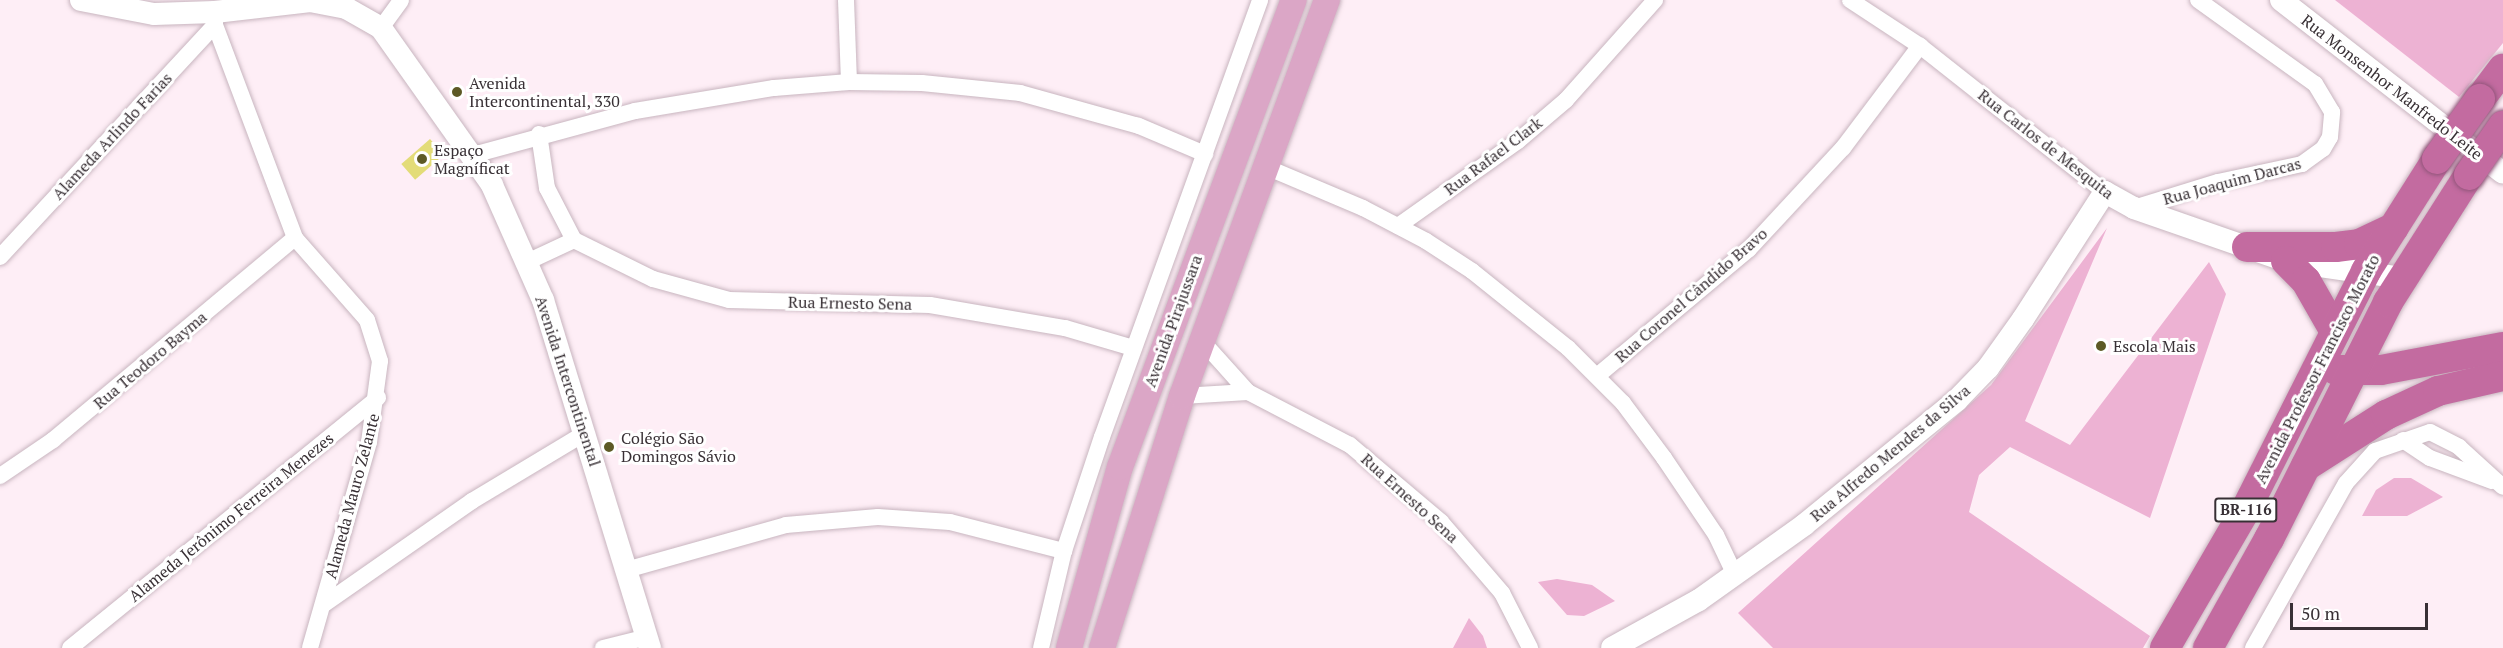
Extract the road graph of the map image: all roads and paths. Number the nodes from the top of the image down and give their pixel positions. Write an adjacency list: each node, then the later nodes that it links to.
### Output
1 (81, 0): 11 (street, Avenida Intercontinental)
2 (401, 0): 12 (street)
3 (846, 0): 15 (street)
4 (1260, 0): 18 (street, Avenida Pirajussara)
5 (1294, 0): 59 (main road, Avenida Pirajussara)
6 (1327, 0): 20 (main road, Avenida Pirajussara)
7 (1655, 0): 24 (street, Rua Rafael Clark)
8 (1850, 0): 13 (street, Rua Carlos de Mesquita)
9 (2198, 0): 23 (street, Rua Joaquim Darcas)
10 (2282, 0): 21 (street, Rua Monsenhor Manfredo Leite)
11 (215, 19): 12 (street, Avenida Intercontinental); 26 (street, Alameda Mauro Zelante); 29 (street, Alameda Arlindo Farias)
12 (381, 28): 19 (street, Avenida Intercontinental)
13 (1920, 46): 22 (street, Rua Carlos de Mesquita); 40 (street, Rua Coronel Cândido Bravo)
14 (2503, 69): 25 (highway, Avenida Professor Francisco Morato, bridge)
15 (849, 82): 17 (street); 18 (street)
16 (2503, 126): 33 (highway, Avenida Professor Francisco Morato, bridge)
17 (539, 134): 19 (street); 27 (street)
18 (1205, 154): 37 (street, Avenida Pirajussara)
19 (473, 155): 31 (street, Avenida Intercontinental)
20 (1266, 167): 24 (street); 35 (main road, Avenida Pirajussara)
21 (2503, 173)
22 (2105, 192): 23 (street, Rua Carlos de Mesquita); 52 (street, Rua Alfredo Mendes da Silva)
23 (2134, 208): 28 (street, Rua Carlos de Mesquita)
24 (1398, 226): 40 (street)
25 (2393, 228): 28 (highway); 32 (highway, Avenida Professor Francisco Morato)
26 (295, 238): 44 (street, Alameda Mauro Zelante); 48 (street, Rua Teodoro Bayma)
27 (574, 240): 31 (street); 37 (street, Rua Ernesto Sena)
28 (2247, 247): 30 (street, Rua Carlos de Mesquita)
29 (0, 257)
30 (2286, 261): 32 (street, Rua Carlos de Mesquita); 34 (highway)
31 (527, 262): 45 (street, Avenida Intercontinental)
32 (2366, 271): 33 (street, Rua Carlos de Mesquita); 34 (highway, Avenida Professor Francisco Morato)
33 (2403, 278): 39 (highway, Avenida Professor Francisco Morato)
34 (2334, 330): 38 (highway, Avenida Professor Francisco Morato)
35 (1202, 341): 42 (street, Rua Ernesto Sena); 43 (main road, Avenida Pirajussara)
36 (2503, 347): 39 (highway)
37 (1133, 348): 50 (street, Avenida Pirajussara)
38 (2316, 366): 39 (highway); 63 (highway, Avenida Professor Francisco Morato / BR-116)
39 (2353, 373): 47 (highway, Avenida Professor Francisco Morato)
40 (1597, 376): 52 (street)
41 (2503, 376): 47 (highway)
42 (1248, 392): 43 (street); 61 (street, Rua Ernesto Sena)
43 (1182, 396): 60 (main road, Avenida Pirajussara)
44 (378, 398): 53 (street, Alameda Mauro Zelante); 55 (street, Alameda Jerônimo Ferreira Menezes)
45 (585, 433): 51 (street, Avenida Intercontinental); 53 (street)
46 (2403, 440): 49 (street); 49 (street); 65 (street)
47 (2306, 466): 64 (highway, Avenida Professor Francisco Morato / BR-116)
48 (0, 476)
49 (2501, 485)
50 (1064, 551): 51 (street); 58 (street, Avenida Pirajussara)
51 (626, 570): 54 (street, Avenida Intercontinental)
52 (1735, 574): 62 (street, Rua Alfredo Mendes da Silva)
53 (323, 605): 56 (street, Alameda Mauro Zelante)
54 (648, 643): 57 (street)
55 (70, 648)
56 (310, 648)
57 (603, 648)
58 (1041, 648)
59 (1069, 648)
60 (1102, 648)
61 (1530, 648)
62 (1612, 648)
63 (2165, 648)
64 (2208, 648)
65 (2253, 648)

